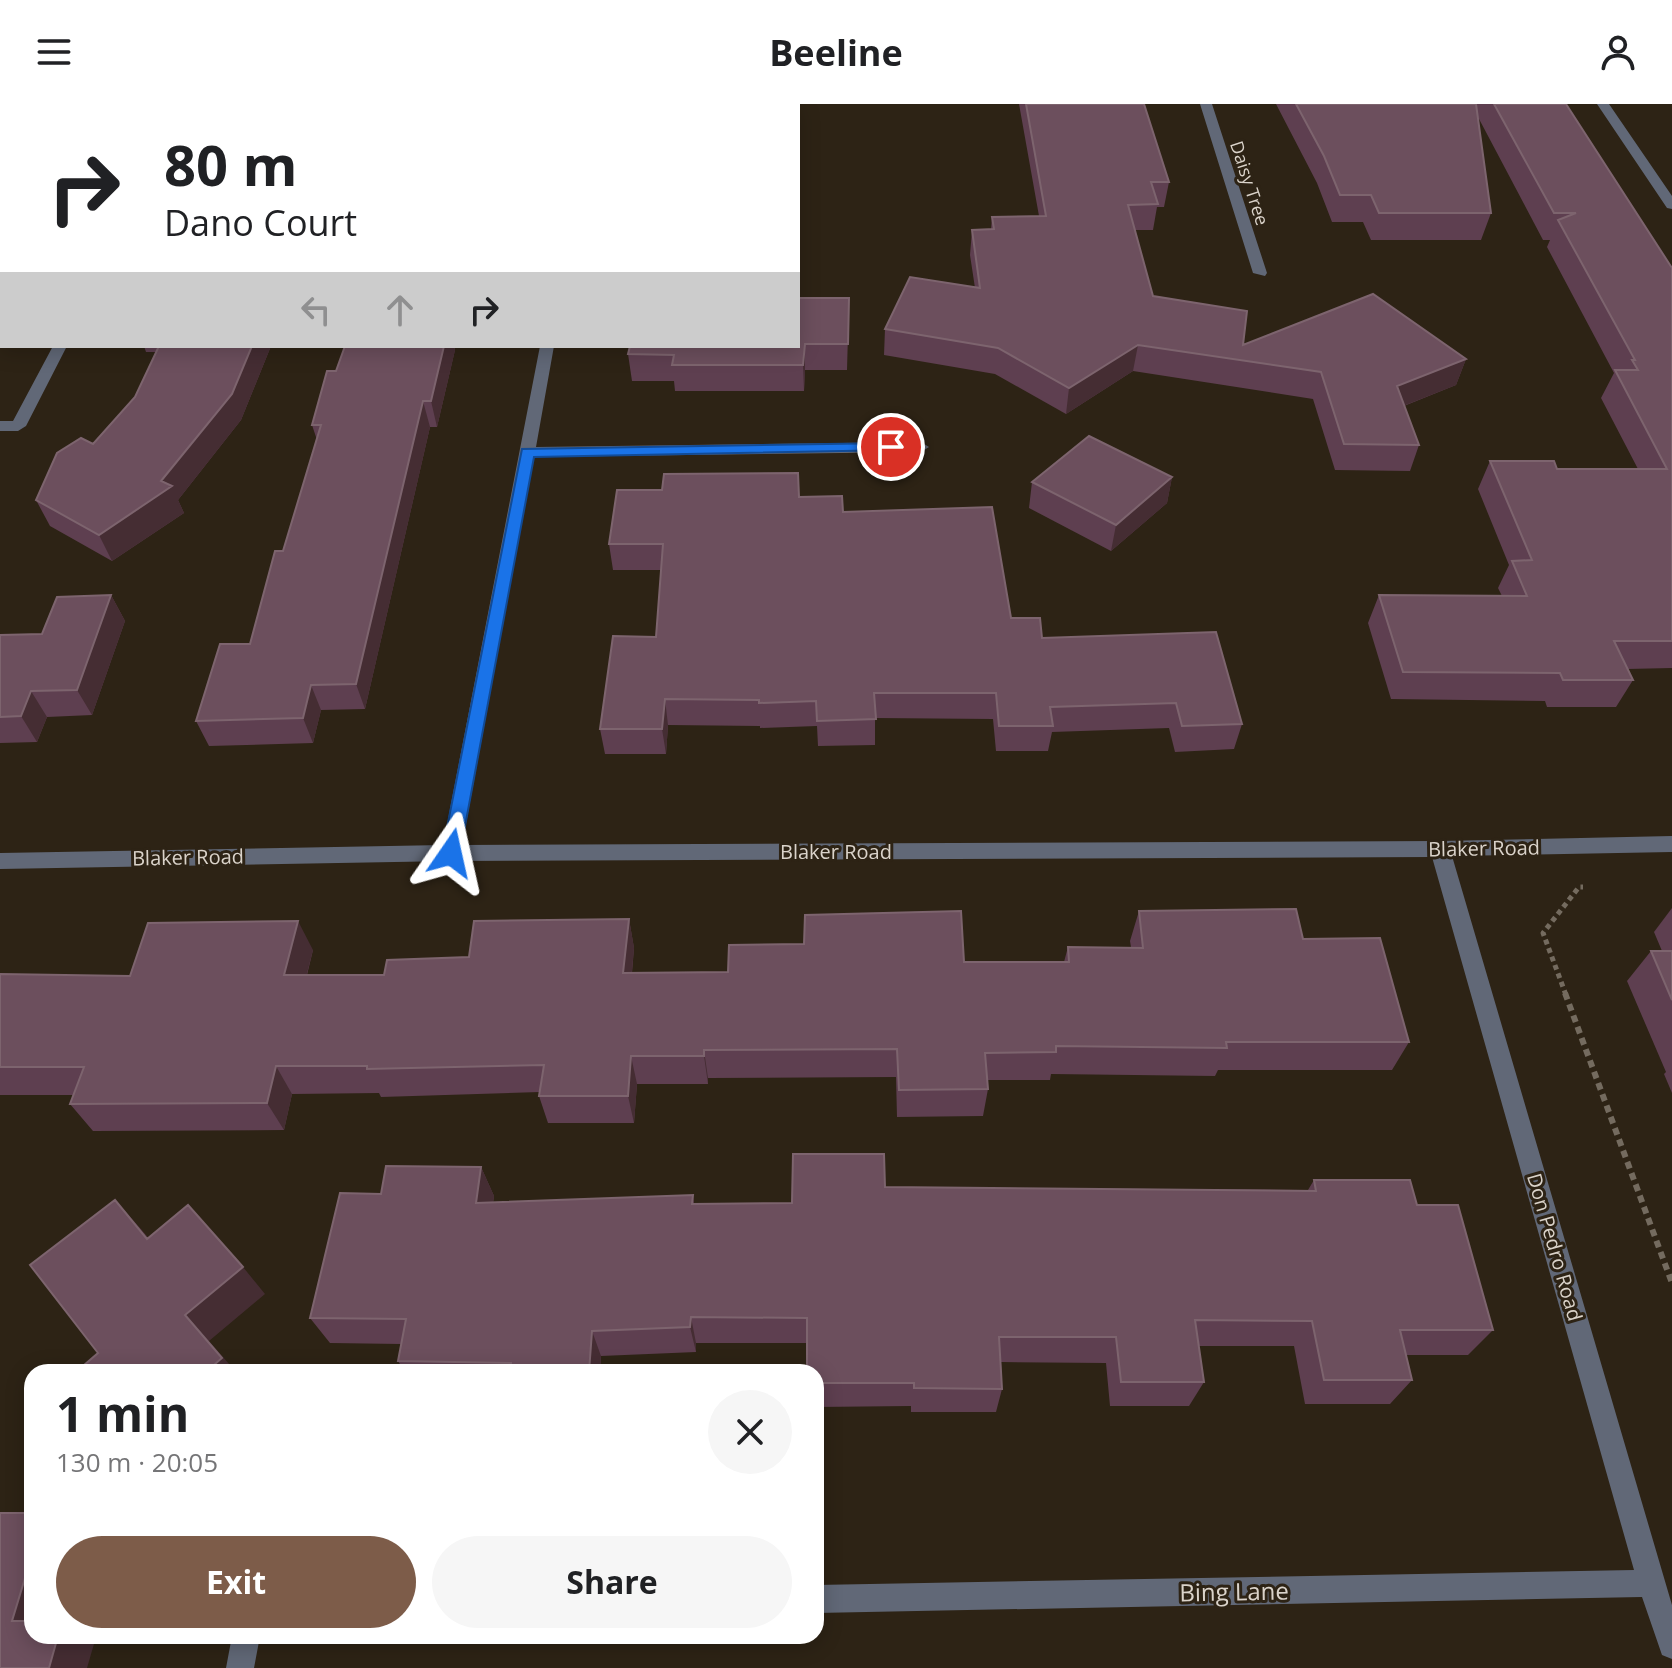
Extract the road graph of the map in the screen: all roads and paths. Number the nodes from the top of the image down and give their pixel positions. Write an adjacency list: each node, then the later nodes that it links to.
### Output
1 (1206, 104): 4 (street, Daisy Tree)
2 (1603, 104): 3 (street)
3 (1672, 205)
4 (1260, 273)
5 (59, 348): 7 (street)
6 (547, 348): 9 (street)
7 (0, 426)
8 (921, 447): 9 (street)
9 (527, 452): 12 (street)
10 (1672, 844): 11 (street, Blaker Road)
11 (1440, 849): 12 (street, Blaker Road); 16 (street, Don Pedro Road)
12 (451, 853): 13 (street, Blaker Road)
13 (0, 861)
14 (1594, 887): 15 (path)
15 (1672, 1283)
16 (1651, 1583): 17 (street, Bing Lane); 19 (street, Don Pedro Road)
17 (824, 1599)
18 (244, 1644): 20 (street)
19 (1672, 1645)
20 (240, 1668)

